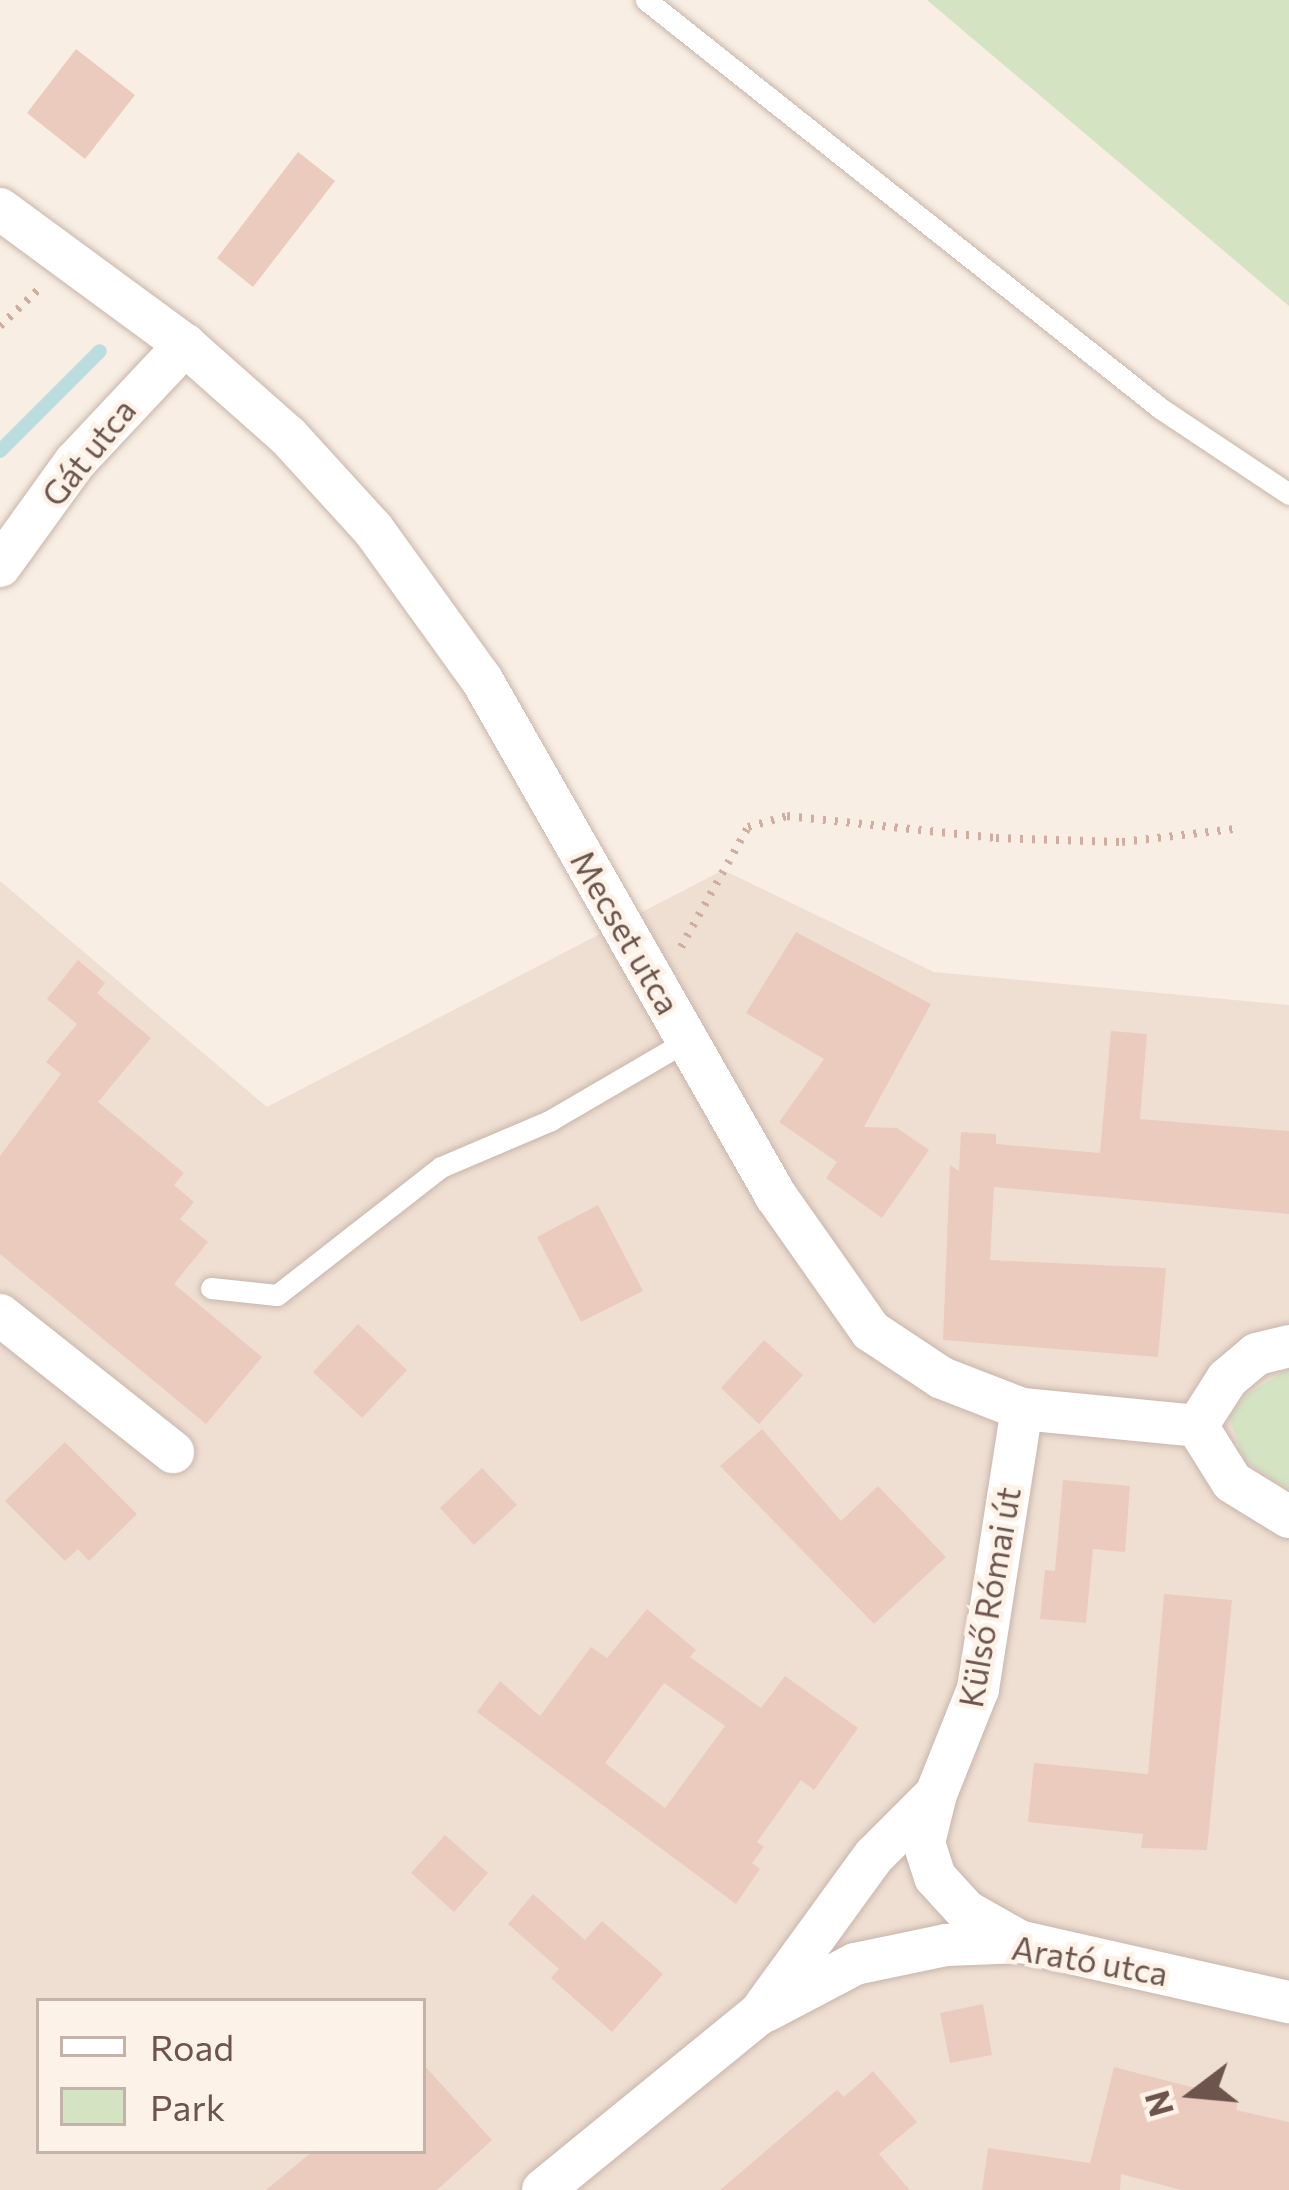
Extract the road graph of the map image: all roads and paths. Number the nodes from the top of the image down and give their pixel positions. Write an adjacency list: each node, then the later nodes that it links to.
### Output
1 (646, 0): 4 (lane)
2 (10, 217): 3 (street, Mecset utca)
3 (185, 346): 5 (street, Gát utca); 7 (street, Mecset utca)
4 (1289, 494)
5 (0, 566)
6 (1235, 829): 7 (path)
7 (654, 981): 8 (street, Mecset utca)
8 (688, 1040): 9 (lane); 12 (street, Mecset utca)
9 (212, 1288)
10 (0, 1315): 14 (street)
11 (1289, 1346): 13 (street)
12 (1022, 1409): 13 (street, Mecset utca); 16 (street, Külső Római út)
13 (1197, 1426): 15 (street)
14 (173, 1452)
15 (1289, 1517)
16 (936, 1795): 17 (street); 19 (street, Külső Római út)
17 (1022, 1942): 18 (street, Arató utca); 19 (street, Arató utca)
18 (1289, 2002)
19 (759, 2014): 20 (street, Külső Római út)
20 (543, 2190)

